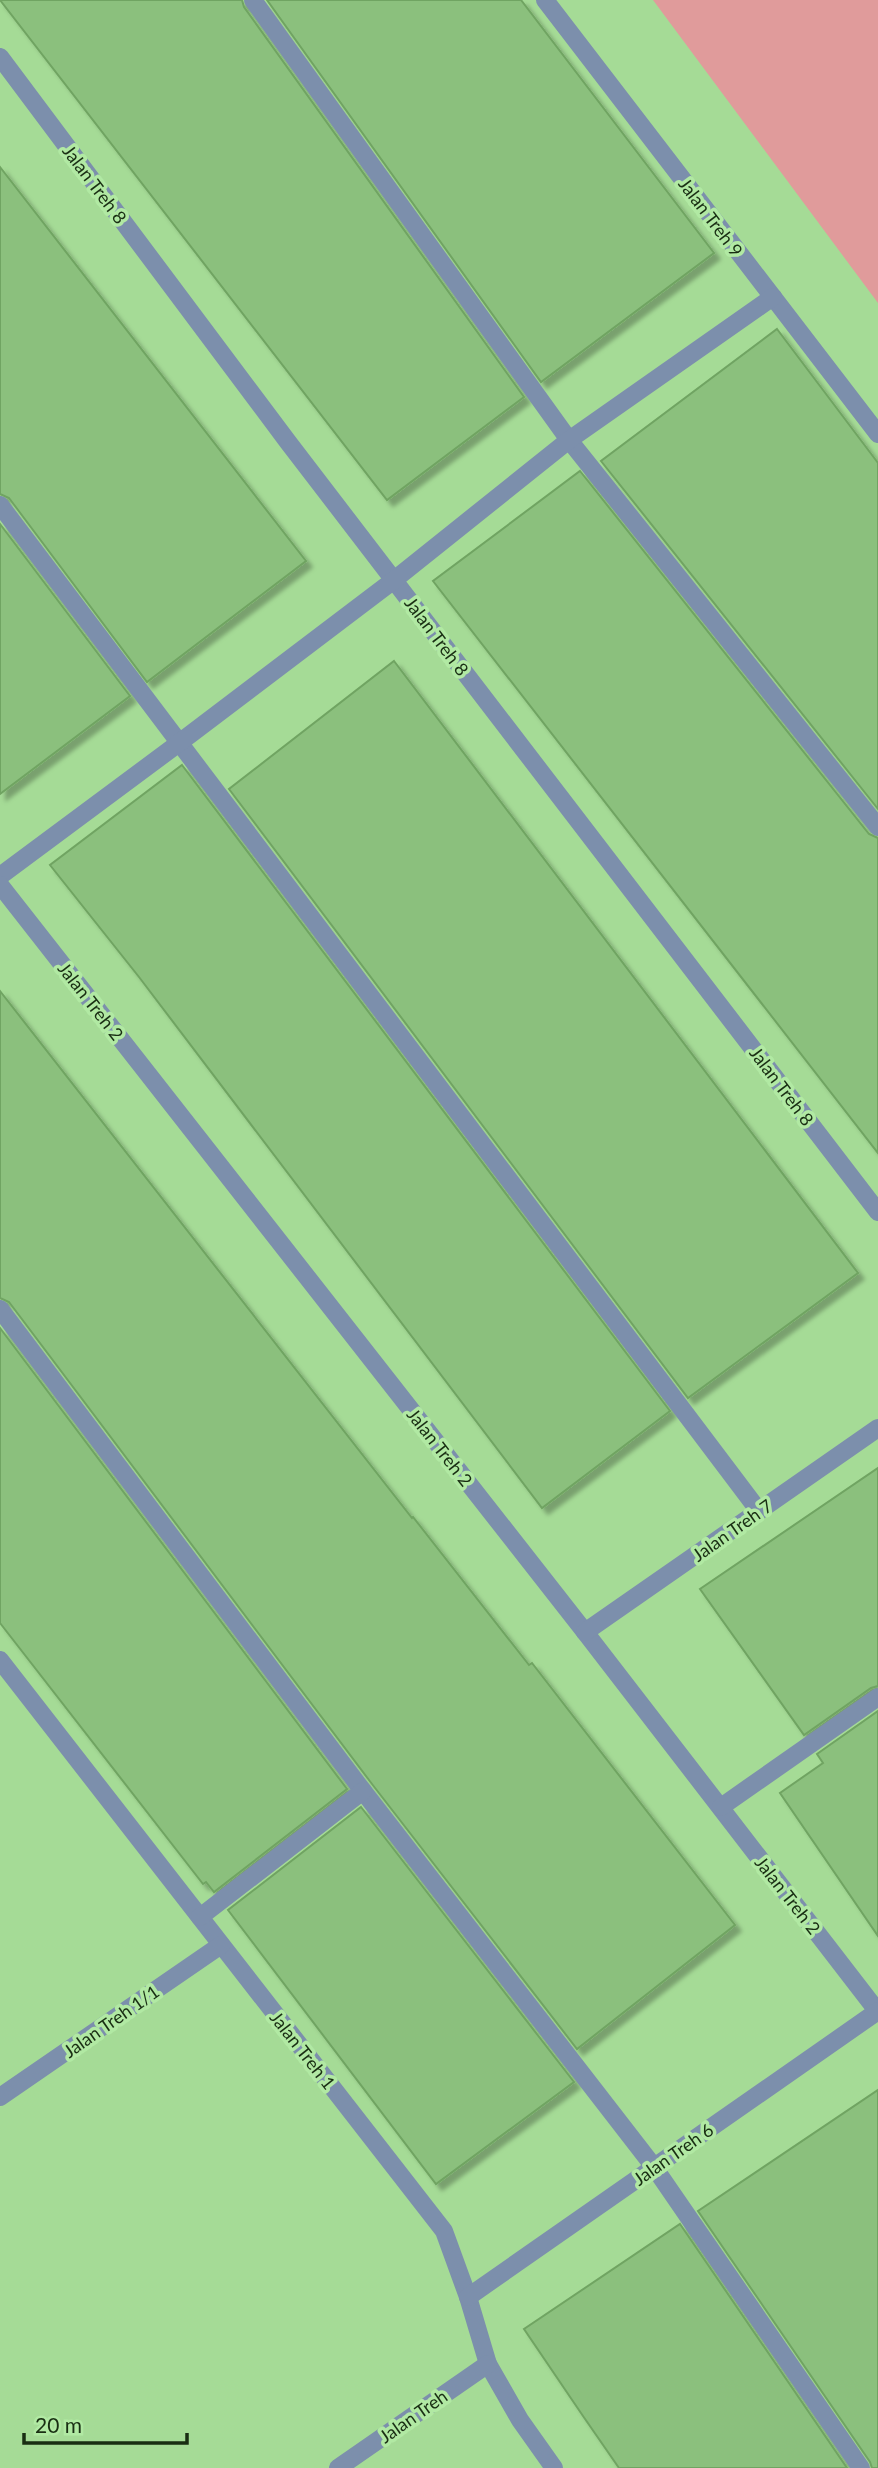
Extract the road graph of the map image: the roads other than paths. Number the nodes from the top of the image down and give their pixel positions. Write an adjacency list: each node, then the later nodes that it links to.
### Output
1 (253, 0): 6 (street)
2 (545, 0): 4 (street, Jalan Treh 9)
3 (0, 57): 8 (street, Jalan Treh 8)
4 (773, 297): 5 (street, Jalan Treh 9); 6 (street)
5 (878, 434)
6 (569, 440): 8 (street); 10 (street)
7 (0, 505): 9 (street)
8 (394, 580): 9 (street); 13 (street, Jalan Treh 8)
9 (179, 743): 11 (street); 16 (street)
10 (878, 827)
11 (0, 876)
12 (0, 885): 17 (street, Jalan Treh 2)
13 (878, 1212)
14 (0, 1309): 20 (street)
15 (878, 1429): 16 (street, Jalan Treh 7)
16 (759, 1511): 17 (street, Jalan Treh 7)
17 (585, 1632): 21 (street, Jalan Treh 2)
18 (0, 1660): 22 (street, Jalan Treh 1)
19 (878, 1697): 21 (street)
20 (363, 1791): 22 (street); 26 (street)
21 (721, 1807): 24 (street, Jalan Treh 2)
22 (200, 1917): 23 (street, Jalan Treh 1)
23 (221, 1945): 25 (street, Jalan Treh 1/1); 27 (street, Jalan Treh 1)
24 (878, 2011): 26 (street, Jalan Treh 6)
25 (0, 2097)
26 (654, 2167): 27 (street, Jalan Treh 6); 31 (street)
27 (468, 2297): 28 (street, Jalan Treh 1)
28 (488, 2364): 29 (street, Jalan Treh); 30 (street, Jalan Treh 1)
29 (338, 2468)
30 (554, 2468)
31 (861, 2468)

